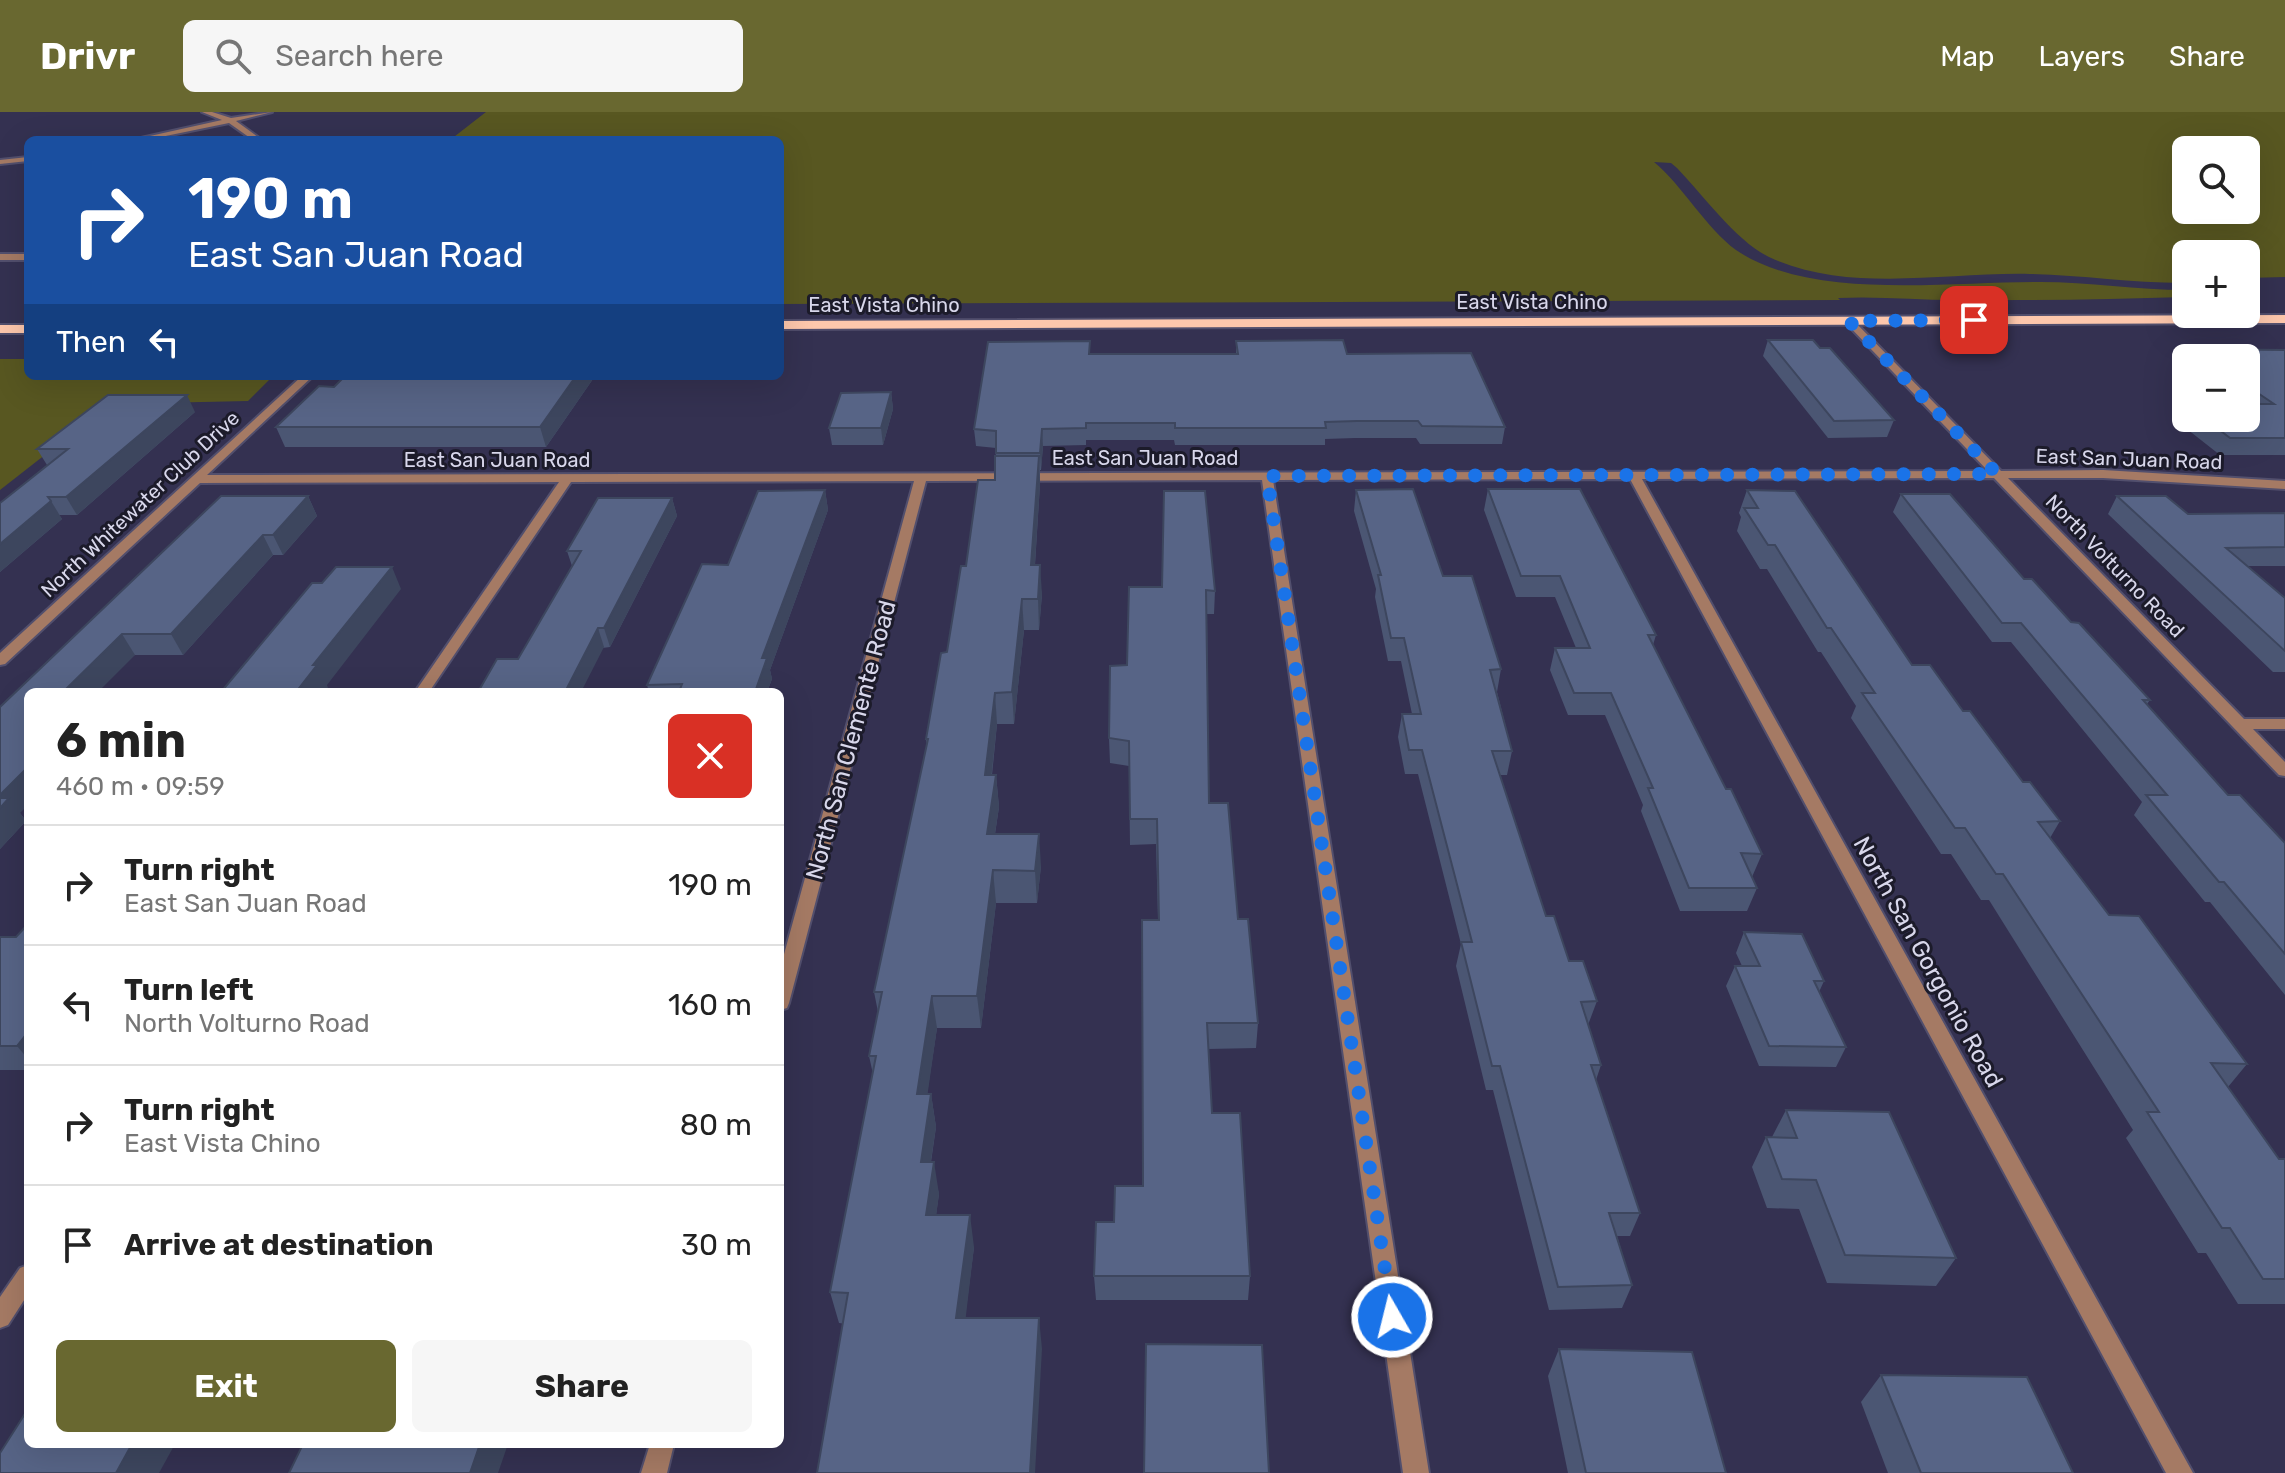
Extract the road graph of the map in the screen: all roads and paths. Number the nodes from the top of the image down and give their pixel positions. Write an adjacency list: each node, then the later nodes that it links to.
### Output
1 (205, 112): 3 (street)
2 (269, 112): 3 (street)
3 (230, 120): 4 (street); 5 (street)
4 (155, 136)
5 (252, 136)
6 (24, 159): 7 (street)
7 (0, 162)
8 (0, 257): 9 (street)
9 (24, 257)
10 (2285, 319): 11 (main road, East Vista Chino)
11 (1849, 321): 12 (main road, East Vista Chino); 16 (street, North Volturno Road)
12 (784, 325)
13 (0, 329): 14 (main road)
14 (24, 329)
15 (304, 380): 21 (street, North Whitewater Club Drive)
16 (1997, 474): 17 (street, East San Juan Road); 22 (street, East San Juan Road); 25 (street, North Volturno Road)
17 (1634, 475): 18 (street, East San Juan Road); 34 (street, North San Gorgonio Road)
18 (1267, 476): 19 (street, East San Juan Road); 33 (street)
19 (921, 477): 20 (street, East San Juan Road); 28 (street, North San Clemente Road)
20 (567, 478): 21 (street, East San Juan Road); 24 (street)
21 (196, 479): 23 (street, North Whitewater Club Drive)
22 (2285, 485)
23 (0, 661)
24 (425, 688)
25 (2239, 724): 26 (street); 27 (street, North Volturno Road)
26 (2285, 724)
27 (2285, 771)
28 (784, 988)
29 (24, 1281): 30 (street)
30 (0, 1317)
31 (661, 1448): 32 (street)
32 (654, 1473)
33 (1416, 1473)
34 (2180, 1473)

